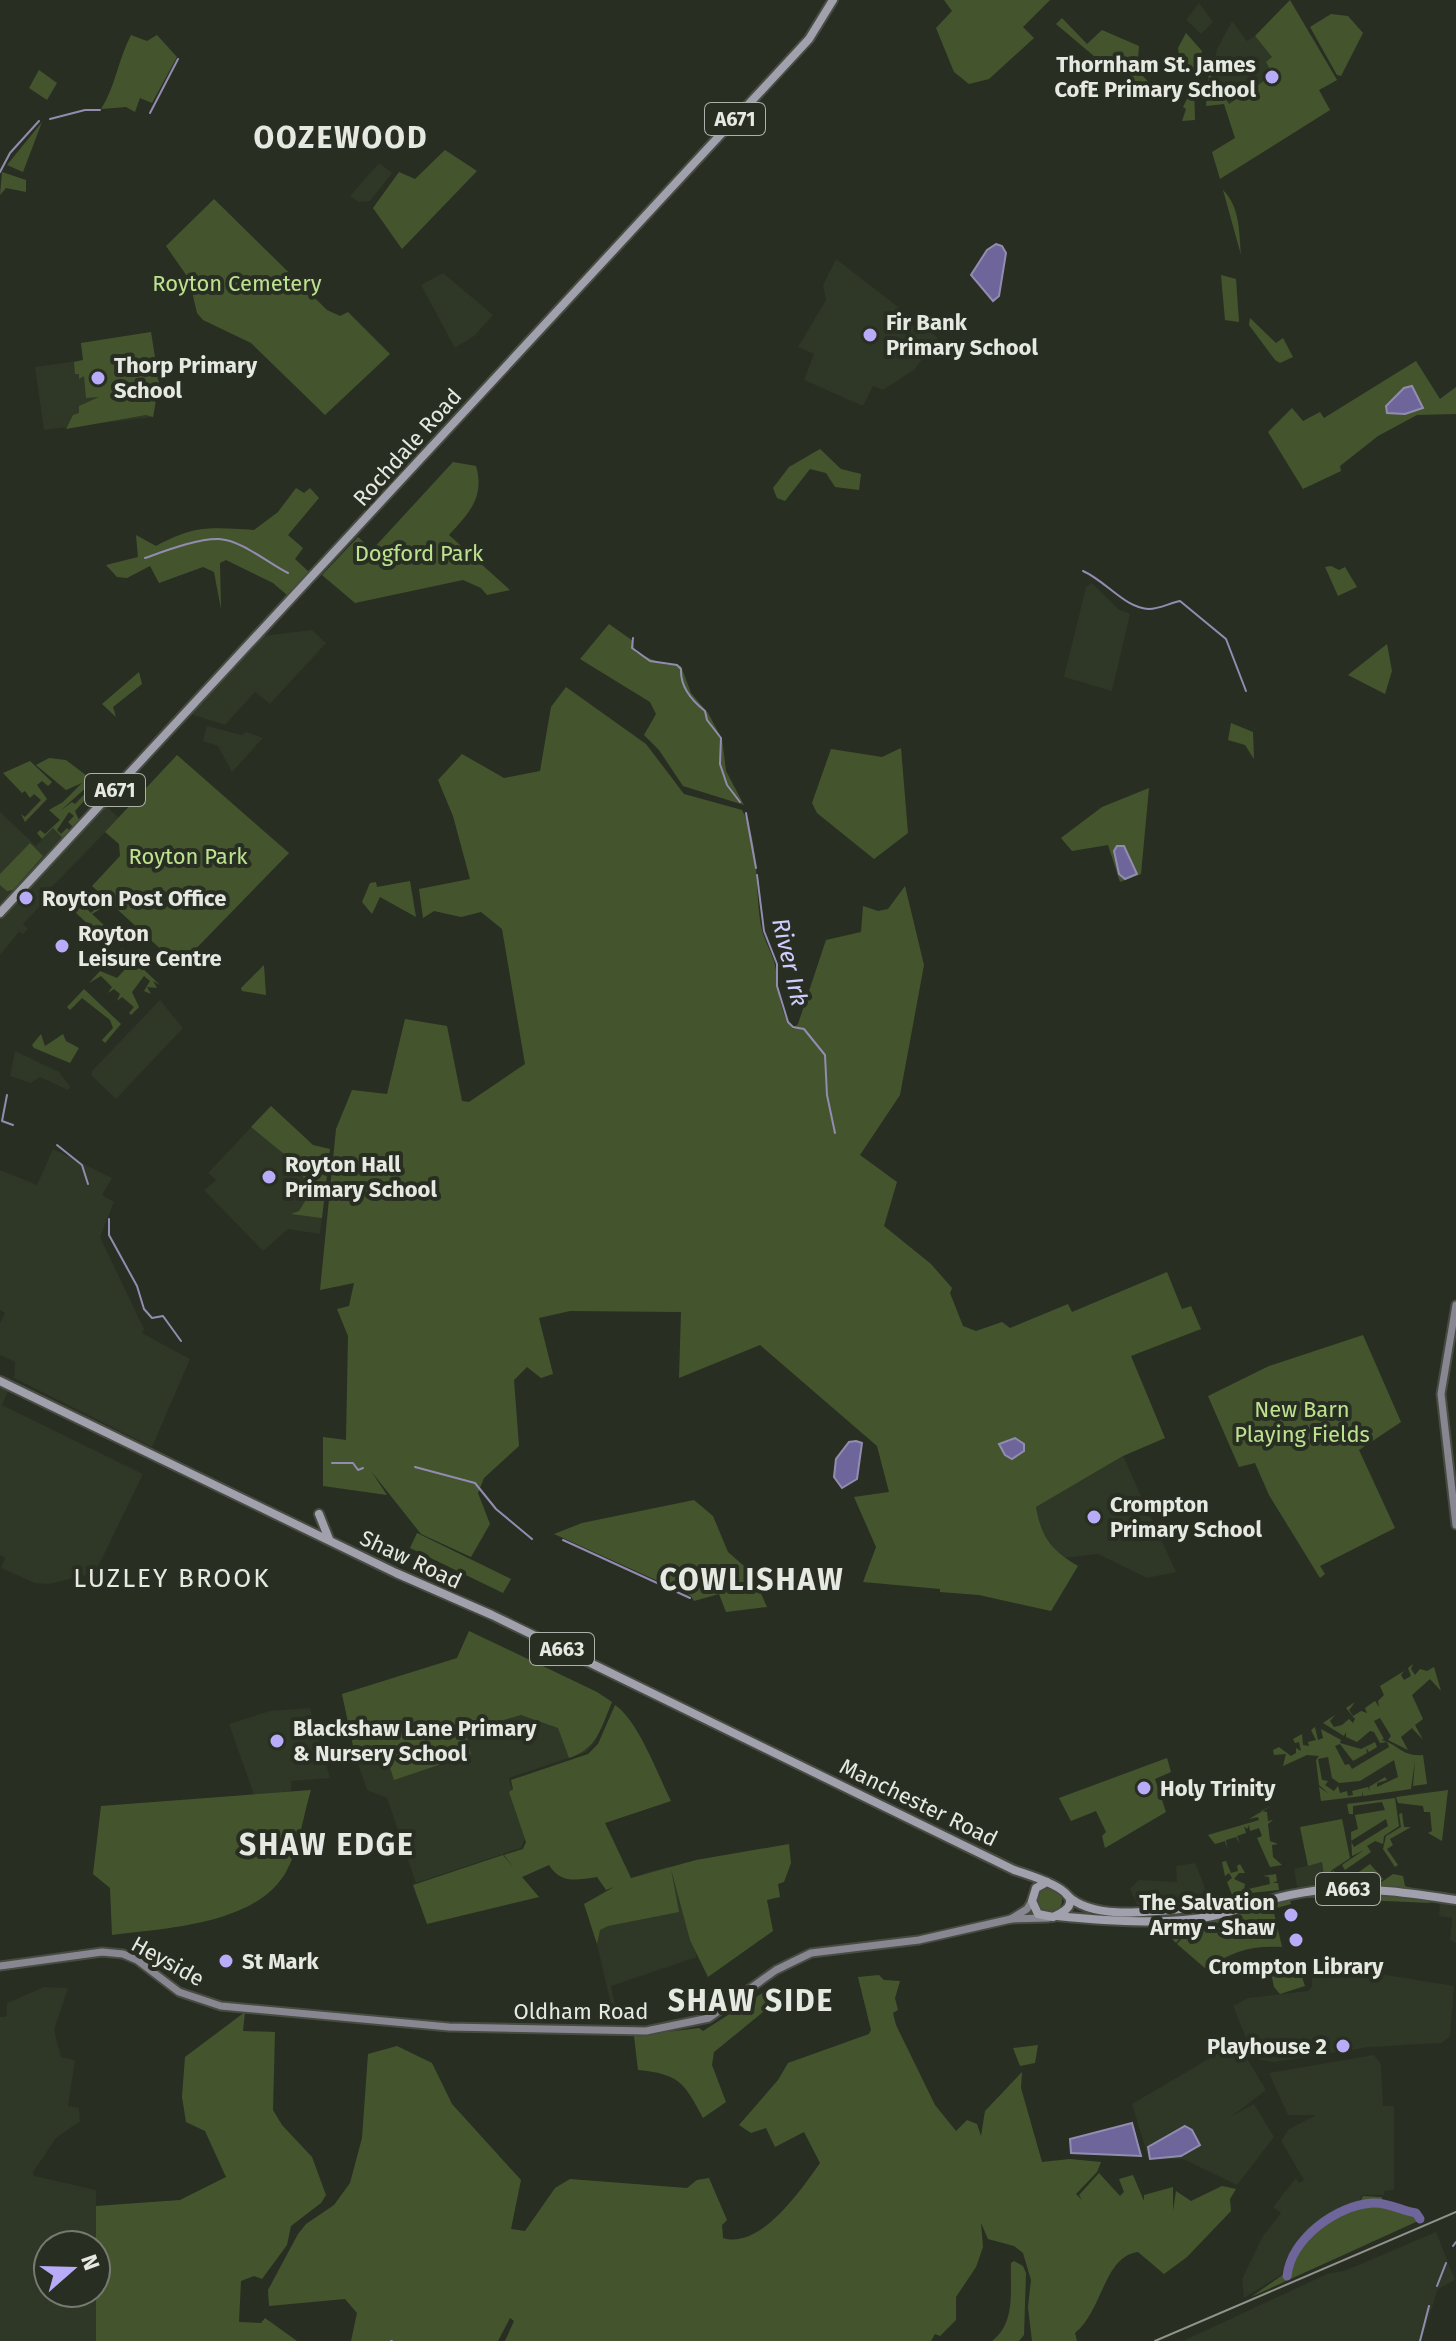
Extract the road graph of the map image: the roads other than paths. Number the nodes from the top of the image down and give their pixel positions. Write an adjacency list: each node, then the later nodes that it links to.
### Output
1 (833, 0): 2 (main road, Rochdale Road / A671)
2 (0, 913)
3 (1456, 1305): 6 (main road)
4 (0, 1381): 7 (main road, Shaw Road / A663)
5 (319, 1514): 7 (main road)
6 (1456, 1525)
7 (330, 1542): 8 (main road, Shaw Road / A663)
8 (807, 1767): 9 (main road, Manchester Road / A663)
9 (1014, 1870): 10 (main road, Manchester Road / A663); 12 (main road, Manchester Road / A663)
10 (1047, 1882): 11 (main road, A663); 12 (main road)
11 (1067, 1895): 14 (main road, A663); 15 (main road)
12 (1032, 1899): 15 (main road, A663); 16 (main road, Oldham Road)
13 (1456, 1900): 14 (main road, A663)
14 (1240, 1906): 15 (main road, A663)
15 (1053, 1917): 16 (main road, Oldham Road)
16 (1011, 1919): 18 (main road, Oldham Road)
17 (0, 1966): 18 (main road, Heyside)
18 (367, 2017)

